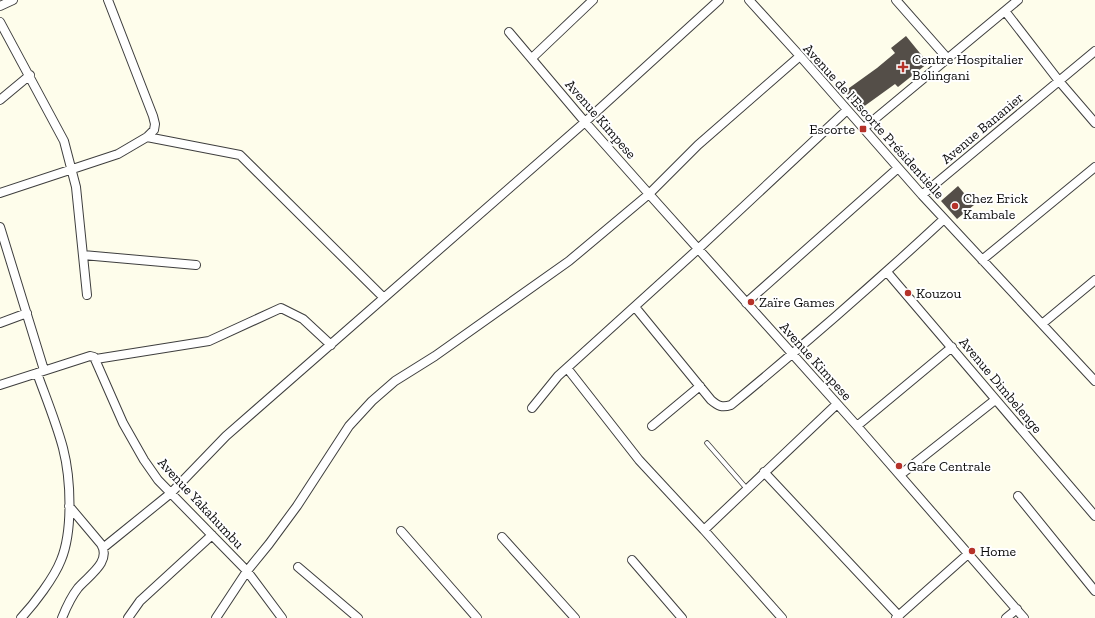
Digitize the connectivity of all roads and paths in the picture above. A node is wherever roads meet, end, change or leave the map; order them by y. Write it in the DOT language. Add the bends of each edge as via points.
graph roads {
  1 [pos="13,0"];
  2 [pos="108,0"];
  3 [pos="593,0"];
  4 [pos="719,0"];
  5 [pos="749,0"];
  6 [pos="896,0"];
  7 [pos="1018,0"];
  8 [pos="0,6"];
  9 [pos="1005,11"];
  10 [pos="0,22"];
  11 [pos="509,32"];
  12 [pos="1095,51"];
  13 [pos="800,56"];
  14 [pos="532,58"];
  15 [pos="948,59"];
  16 [pos="30,75"];
  17 [pos="1059,81"];
  18 [pos="0,100"];
  19 [pos="847,110"];
  20 [pos="585,122"];
  21 [pos="1095,123"];
  22 [pos="864,128"];
  23 [pos="147,137"];
  24 [pos="72,168"];
  25 [pos="898,168"];
  26 [pos="1095,168"];
  27 [pos="0,193"];
  28 [pos="648,194"];
  29 [pos="922,195"];
  30 [pos="944,219"];
  31 [pos="0,227"];
  32 [pos="698,250"];
  33 [pos="84,255"];
  34 [pos="982,260"];
  35 [pos="196,265"];
  36 [pos="887,272"];
  37 [pos="1095,280"];
  38 [pos="87,295"];
  39 [pos="384,298"];
  40 [pos="746,303"];
  41 [pos="635,307"];
  42 [pos="27,313"];
  43 [pos="0,323"];
  44 [pos="1042,324"];
  45 [pos="331,345"];
  46 [pos="952,347"];
  47 [pos="792,355"];
  48 [pos="94,358"];
  49 [pos="567,368"];
  50 [pos="41,371"];
  51 [pos="1094,378"];
  52 [pos="0,385"];
  53 [pos="700,386"];
  54 [pos="995,400"];
  55 [pos="837,404"];
  56 [pos="532,408"];
  57 [pos="652,426"];
  58 [pos="857,426"];
  59 [pos="707,443"];
  60 [pos="764,472"];
  61 [pos="900,475"];
  62 [pos="747,489"];
  63 [pos="171,493"];
  64 [pos="1018,496"];
  65 [pos="69,506"];
  66 [pos="1095,516"];
  67 [pos="704,530"];
  68 [pos="401,531"];
  69 [pos="212,535"];
  70 [pos="502,537"];
  71 [pos="103,548"];
  72 [pos="968,554"];
  73 [pos="632,560"];
  74 [pos="298,567"];
  75 [pos="246,571"];
  76 [pos="1095,591"];
  77 [pos="1017,609"];
  78 [pos="897,617"];
  79 [pos="21,618"];
  80 [pos="62,618"];
  81 [pos="128,618"];
  82 [pos="216,618"];
  83 [pos="282,618"];
  84 [pos="358,618"];
  85 [pos="477,618"];
  86 [pos="575,618"];
  87 [pos="682,618"];
  88 [pos="782,618"];
  89 [pos="1006,618"];
  90 [pos="1024,618"];
  1 -- 8 [label="street"];
  2 -- 23 [label="street" via="153,116 154,130"];
  3 -- 14 [label="street"];
  4 -- 20 [label="street"];
  5 -- 13 [label="street, Avenue de l'Escorte Présidentielle"];
  6 -- 15 [label="street"];
  7 -- 9 [label="street"];
  9 -- 15 [label="street"];
  9 -- 17 [label="street"];
  10 -- 16 [label="street"];
  11 -- 14 [label="street, Avenue Kimpese"];
  12 -- 17 [label="street, Avenue Bananier"];
  13 -- 19 [label="street, Avenue de l'Escorte Présidentielle"];
  13 -- 28 [label="street" via="698,145"];
  14 -- 20 [label="street, Avenue Kimpese"];
  15 -- 22 [label="street"];
  16 -- 18 [label="street"];
  16 -- 24 [label="street" via="64,140"];
  17 -- 21 [label="street"];
  17 -- 29 [label="street, Avenue Bananier"];
  19 -- 22 [label="street, Avenue de l'Escorte Présidentielle"];
  19 -- 32 [label="street"];
  20 -- 28 [label="street, Avenue Kimpese"];
  20 -- 39 [label="street"];
  22 -- 25 [label="street, Avenue de l'Escorte Présidentielle"];
  23 -- 24 [label="street" via="118,154"];
  23 -- 39 [label="street" via="240,155"];
  24 -- 27 [label="street"];
  24 -- 33 [label="street" via="80,211"];
  25 -- 29 [label="street, Avenue de l'Escorte Présidentielle"];
  25 -- 40 [label="street"];
  26 -- 34 [label="street"];
  28 -- 32 [label="street, Avenue Kimpese"];
  28 -- 75 [label="street" via="569,261 435,356 395,381 372,401 349,426 297,506"];
  29 -- 30 [label="street, Avenue de l'Escorte Présidentielle"];
  30 -- 34 [label="street, Avenue de l'Escorte Présidentielle"];
  30 -- 36 [label="street"];
  31 -- 42 [label="street"];
  32 -- 40 [label="street, Avenue Kimpese"];
  32 -- 41 [label="street"];
  33 -- 35 [label="street"];
  33 -- 38 [label="street"];
  34 -- 44 [label="street, Avenue de l'Escorte Présidentielle"];
  36 -- 46 [label="street, Avenue Dimbelenge"];
  36 -- 47 [label="street"];
  37 -- 44 [label="street"];
  39 -- 45 [label="street"];
  40 -- 47 [label="street, Avenue Kimpese"];
  41 -- 49 [label="street"];
  41 -- 53 [label="street"];
  42 -- 43 [label="street"];
  42 -- 50 [label="street"];
  44 -- 51 [label="street, Avenue de l'Escorte Présidentielle"];
  45 -- 48 [label="street" via="303,319 281,308 209,341"];
  45 -- 63 [label="street" via="226,436"];
  46 -- 54 [label="street, Avenue Dimbelenge"];
  46 -- 58 [label="street"];
  47 -- 53 [label="street" via="731,405 718,405"];
  47 -- 55 [label="street, Avenue Kimpese"];
  48 -- 50 [label="street"];
  48 -- 63 [label="street, Avenue Yakahumbu" via="123,423 144,460"];
  49 -- 56 [label="street"];
  49 -- 67 [label="street" via="639,460"];
  50 -- 52 [label="street"];
  50 -- 65 [label="street" via="64,449"];
  53 -- 57 [label="street"];
  54 -- 61 [label="street"];
  54 -- 66 [label="street, Avenue Dimbelenge"];
  55 -- 58 [label="street, Avenue Kimpese"];
  55 -- 60 [label="street"];
  58 -- 61 [label="street, Avenue Kimpese"];
  59 -- 62 [label="lane"];
  60 -- 62 [label="street"];
  60 -- 78 [label="street"];
  61 -- 72 [label="street, Avenue Kimpese"];
  62 -- 67 [label="street"];
  63 -- 69 [label="street, Avenue Yakahumbu"];
  63 -- 71 [label="street"];
  64 -- 76 [label="street"];
  65 -- 71 [label="street"];
  65 -- 79 [label="street" via="68,531 61,561 46,586"];
  67 -- 88 [label="street"];
  68 -- 85 [label="street"];
  69 -- 75 [label="street, Avenue Yakahumbu"];
  69 -- 81 [label="street" via="140,601"];
  70 -- 86 [label="street"];
  71 -- 80 [label="street" via="102,562 78,588"];
  72 -- 77 [label="street, Avenue Kimpese"];
  72 -- 78 [label="street"];
  73 -- 87 [label="street"];
  74 -- 84 [label="street"];
  75 -- 82 [label="street"];
  75 -- 83 [label="street, Avenue Yakahumbu"];
  77 -- 89 [label="street"];
  77 -- 90 [label="street, Avenue Kimpese"];
}
